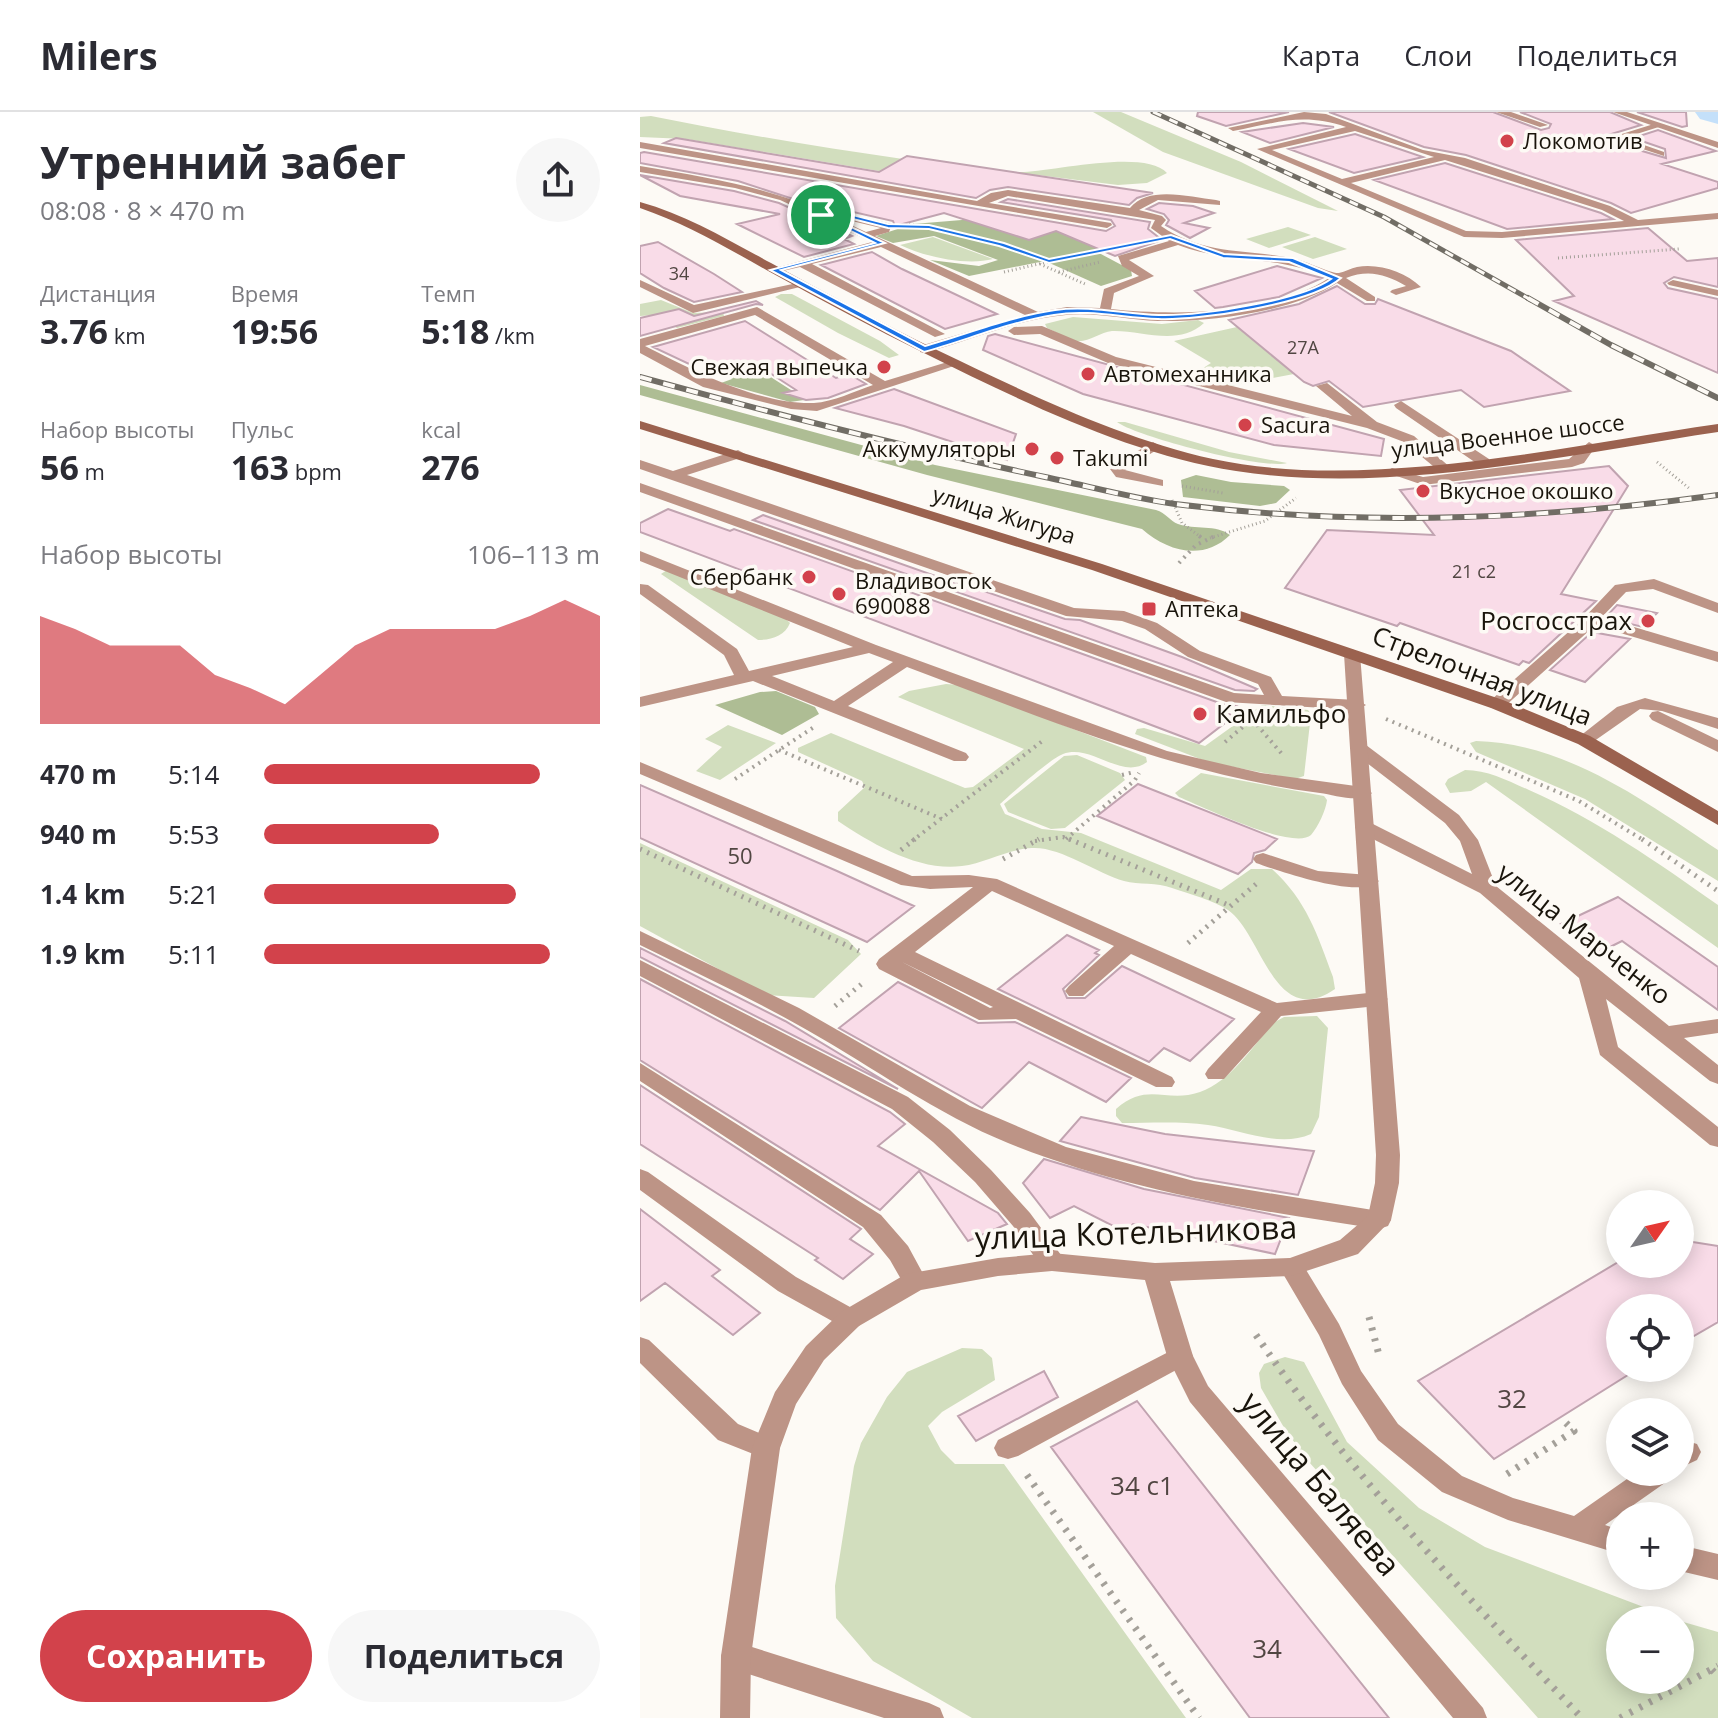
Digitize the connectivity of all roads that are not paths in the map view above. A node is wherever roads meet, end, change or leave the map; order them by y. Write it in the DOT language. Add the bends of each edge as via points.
graph roads {
  1 [pos="1501,112"];
  2 [pos="1618,112"];
  3 [pos="1665,124"];
  4 [pos="1543,125"];
  5 [pos="1233,128"];
  6 [pos="1356,128"];
  7 [pos="640,145"];
  8 [pos="1718,145"];
  9 [pos="1661,154"];
  10 [pos="1447,157"];
  11 [pos="640,169"];
  12 [pos="1342,182"];
  13 [pos="1127,192"];
  14 [pos="1157,197"];
  15 [pos="1216,203"];
  16 [pos="978,204"];
  17 [pos="640,205"];
  18 [pos="1133,212"];
  19 [pos="821,215"];
  20 [pos="1718,216"];
  21 [pos="1638,224"];
  22 [pos="1107,225"];
  23 [pos="865,235"];
  24 [pos="1180,241"];
  25 [pos="882,243"];
  26 [pos="801,263"];
  27 [pos="774,270"];
  28 [pos="1342,282"];
  29 [pos="640,283"];
  30 [pos="1673,283"];
  31 [pos="802,285"];
  32 [pos="1396,292"];
  33 [pos="1718,293"];
  34 [pos="664,296"];
  35 [pos="1371,299"];
  36 [pos="640,302"];
  37 [pos="723,305"];
  38 [pos="1260,306"];
  39 [pos="1103,312"];
  40 [pos="1037,316"];
  41 [pos="731,318"];
  42 [pos="1277,319"];
  43 [pos="939,334"];
  44 [pos="640,346"];
  45 [pos="930,352"];
  46 [pos="954,364"];
  47 [pos="884,386"];
  48 [pos="1322,386"];
  49 [pos="1401,405"];
  50 [pos="640,425"];
  51 [pos="1372,425"];
  52 [pos="1718,428"];
  53 [pos="1153,446"];
  54 [pos="1589,446"];
  55 [pos="738,454"];
  56 [pos="1484,462"];
  57 [pos="640,464"];
  58 [pos="1444,468"];
  59 [pos="1392,472"];
  60 [pos="674,475"];
  61 [pos="1158,483"];
  62 [pos="640,486"];
  63 [pos="640,556"];
  64 [pos="642,588"];
  65 [pos="1018,594"];
  66 [pos="1718,608"];
  67 [pos="984,618"];
  68 [pos="1587,624"];
  69 [pos="870,648"];
  70 [pos="1352,654"];
  71 [pos="1718,657"];
  72 [pos="906,661"];
  73 [pos="749,676"];
  74 [pos="640,702"];
  75 [pos="1277,702"];
  76 [pos="1497,704"];
  77 [pos="1637,704"];
  78 [pos="1357,705"];
  79 [pos="836,707"];
  80 [pos="1718,724"];
  81 [pos="1584,740"];
  82 [pos="1718,747"];
  83 [pos="1360,749"];
  84 [pos="960,757"];
  85 [pos="640,767"];
  86 [pos="1363,793"];
  87 [pos="1718,819"];
  88 [pos="1364,827"];
  89 [pos="1270,862"];
  90 [pos="980,880"];
  91 [pos="1369,881"];
  92 [pos="1487,889"];
  93 [pos="640,937"];
  94 [pos="1128,945"];
  95 [pos="640,967"];
  96 [pos="1589,975"];
  97 [pos="1076,991"];
  98 [pos="1377,999"];
  99 [pos="1275,1010"];
  100 [pos="1718,1026"];
  101 [pos="1665,1034"];
  102 [pos="640,1071"];
  103 [pos="1216,1074"];
  104 [pos="1718,1076"];
  105 [pos="1164,1082"];
  106 [pos="1718,1139"];
  107 [pos="640,1178"];
  108 [pos="1379,1220"];
  109 [pos="1052,1262"];
  110 [pos="1291,1267"];
  111 [pos="1155,1272"];
  112 [pos="915,1281"];
  113 [pos="850,1319"];
  114 [pos="640,1347"];
  115 [pos="1180,1356"];
  116 [pos="766,1448"];
  117 [pos="1008,1448"];
  118 [pos="1639,1486"];
  119 [pos="1576,1530"];
  120 [pos="1606,1538"];
  121 [pos="1694,1561"];
  122 [pos="1718,1567"];
  123 [pos="736,1656"];
  124 [pos="735,1718"];
  125 [pos="929,1718"];
  126 [pos="1472,1718"];
  1 -- 4 [label="street"];
  2 -- 3 [label="street"];
  3 -- 8 [label="street"];
  3 -- 9 [label="street" via="1614,138"];
  5 -- 6 [label="street" via="1312,115"];
  6 -- 10 [label="street"];
  6 -- 12 [label="street" via="1262,149"];
  7 -- 16 [label="street"];
  10 -- 12 [label="street"];
  10 -- 21 [label="street" via="1606,208"];
  11 -- 19 [label="street" via="771,194"];
  12 -- 21 [label="street" via="1464,234"];
  13 -- 14 [label="street"];
  14 -- 15 [label="street"];
  14 -- 18 [label="street"];
  16 -- 18 [label="street" via="1008,193"];
  16 -- 22 [label="street"];
  17 -- 27 [label="main road, улица Военное шоссе" via="682,219"];
  18 -- 24 [label="street" via="1158,218 1155,226"];
  19 -- 23 [label="street"];
  19 -- 23 [label="street" via="841,214 888,226"];
  20 -- 21 [label="street"];
  23 -- 25 [label="street"];
  24 -- 28 [label="street" via="1223,256 1290,260"];
  24 -- 39 [label="street" via="1122,258 1148,276 1108,291"];
  25 -- 26 [label="street"];
  25 -- 40 [label="street"];
  26 -- 27 [label="street"];
  26 -- 43 [label="street"];
  27 -- 31 [label="main road, улица Военное шоссе"];
  28 -- 32 [label="street" via="1399,276 1415,287"];
  28 -- 35 [label="street"];
  28 -- 38 [label="street"];
  29 -- 34 [label="street"];
  30 -- 33 [label="street"];
  31 -- 37 [label="street"];
  31 -- 45 [label="main road, улица Военное шоссе"];
  34 -- 36 [label="street"];
  34 -- 37 [label="street" via="687,308"];
  37 -- 41 [label="street"];
  38 -- 39 [label="street" via="1161,317"];
  38 -- 42 [label="street"];
  39 -- 40 [label="street"];
  40 -- 45 [label="street"];
  41 -- 44 [label="street"];
  41 -- 47 [label="street" via="757,311"];
  44 -- 47 [label="street" via="708,384 791,405 823,406"];
  45 -- 46 [label="main road, улица Военное шоссе"];
  45 -- 51 [label="street" via="1034,329 1112,360"];
  46 -- 47 [label="street"];
  46 -- 53 [label="main road, улица Военное шоссе"];
  48 -- 51 [label="street"];
  49 -- 56 [label="street"];
  50 -- 55 [label="main road, улица Жигура"];
  51 -- 58 [label="street" via="1409,439"];
  52 -- 54 [label="main road, улица Военное шоссе"];
  53 -- 59 [label="main road, улица Военное шоссе" via="1260,470"];
  53 -- 61 [label="street" via="1117,469"];
  54 -- 56 [label="main road, улица Военное шоссе"];
  54 -- 59 [label="street" via="1572,463 1423,481"];
  55 -- 60 [label="street"];
  55 -- 70 [label="main road, улица Жигура"];
  56 -- 58 [label="main road, улица Военное шоссе"];
  57 -- 60 [label="street"];
  58 -- 59 [label="main road, улица Военное шоссе"];
  60 -- 62 [label="street"];
  60 -- 65 [label="street"];
  62 -- 67 [label="street"];
  63 -- 69 [label="street"];
  64 -- 73 [label="street" via="731,652"];
  65 -- 67 [label="street"];
  65 -- 75 [label="street" via="1072,613 1124,616 1151,626 1194,654 1265,681"];
  66 -- 68 [label="street" via="1654,584 1621,588"];
  67 -- 75 [label="street" via="1232,698"];
  68 -- 71 [label="street" via="1618,627"];
  68 -- 76 [label="street"];
  69 -- 72 [label="street"];
  69 -- 73 [label="street"];
  70 -- 76 [label="main road, Стрелочная улица"];
  70 -- 78 [label="street"];
  72 -- 79 [label="street"];
  72 -- 86 [label="street" via="1198,766"];
  73 -- 74 [label="street"];
  73 -- 79 [label="street"];
  75 -- 78 [label="street"];
  76 -- 81 [label="main road, Стрелочная улица"];
  77 -- 80 [label="street"];
  77 -- 81 [label="street"];
  77 -- 82 [label="street"];
  78 -- 83 [label="street"];
  79 -- 84 [label="street"];
  81 -- 87 [label="main road, Стрелочная улица"];
  83 -- 86 [label="street"];
  83 -- 92 [label="street" via="1452,819 1469,840"];
  85 -- 90 [label="street" via="908,881 932,885"];
  86 -- 88 [label="street"];
  88 -- 91 [label="street"];
  88 -- 92 [label="street, улица Марченко"];
  89 -- 91 [label="street" via="1316,877"];
  90 -- 94 [label="street"];
  90 -- 105 [label="street" via="893,958 1021,1011"];
  91 -- 98 [label="street"];
  92 -- 96 [label="street, улица Марченко"];
  93 -- 108 [label="street" via="812,1024 944,1104 1016,1137 1084,1161 1229,1198"];
  94 -- 97 [label="street"];
  94 -- 99 [label="street"];
  95 -- 109 [label="street" via="910,1110 1032,1230"];
  96 -- 101 [label="street, улица Марченко"];
  96 -- 106 [label="street" via="1608,1050"];
  98 -- 99 [label="street"];
  98 -- 108 [label="street" via="1388,1155"];
  99 -- 103 [label="street"];
  100 -- 101 [label="street"];
  101 -- 104 [label="street, улица Марченко"];
  102 -- 112 [label="street" via="872,1221"];
  107 -- 113 [label="street" via="787,1284"];
  108 -- 110 [label="street, улица Котельникова" via="1349,1247"];
  109 -- 111 [label="street, улица Котельникова"];
  109 -- 112 [label="street, улица Котельникова"];
  110 -- 111 [label="street, улица Котельникова"];
  110 -- 119 [label="street" via="1351,1377 1388,1432 1452,1484"];
  111 -- 115 [label="street, улица Баляева"];
  112 -- 113 [label="street, улица Котельникова"];
  113 -- 116 [label="street, улица Котельникова" via="815,1353 784,1400"];
  114 -- 116 [label="street" via="728,1432"];
  115 -- 117 [label="street"];
  115 -- 126 [label="street, улица Баляева" via="1199,1394"];
  116 -- 123 [label="street, улица Котельникова"];
  118 -- 119 [label="street"];
  119 -- 120 [label="street"];
  121 -- 122 [label="street"];
  123 -- 124 [label="street, улица Котельникова"];
  123 -- 125 [label="street"];
}
